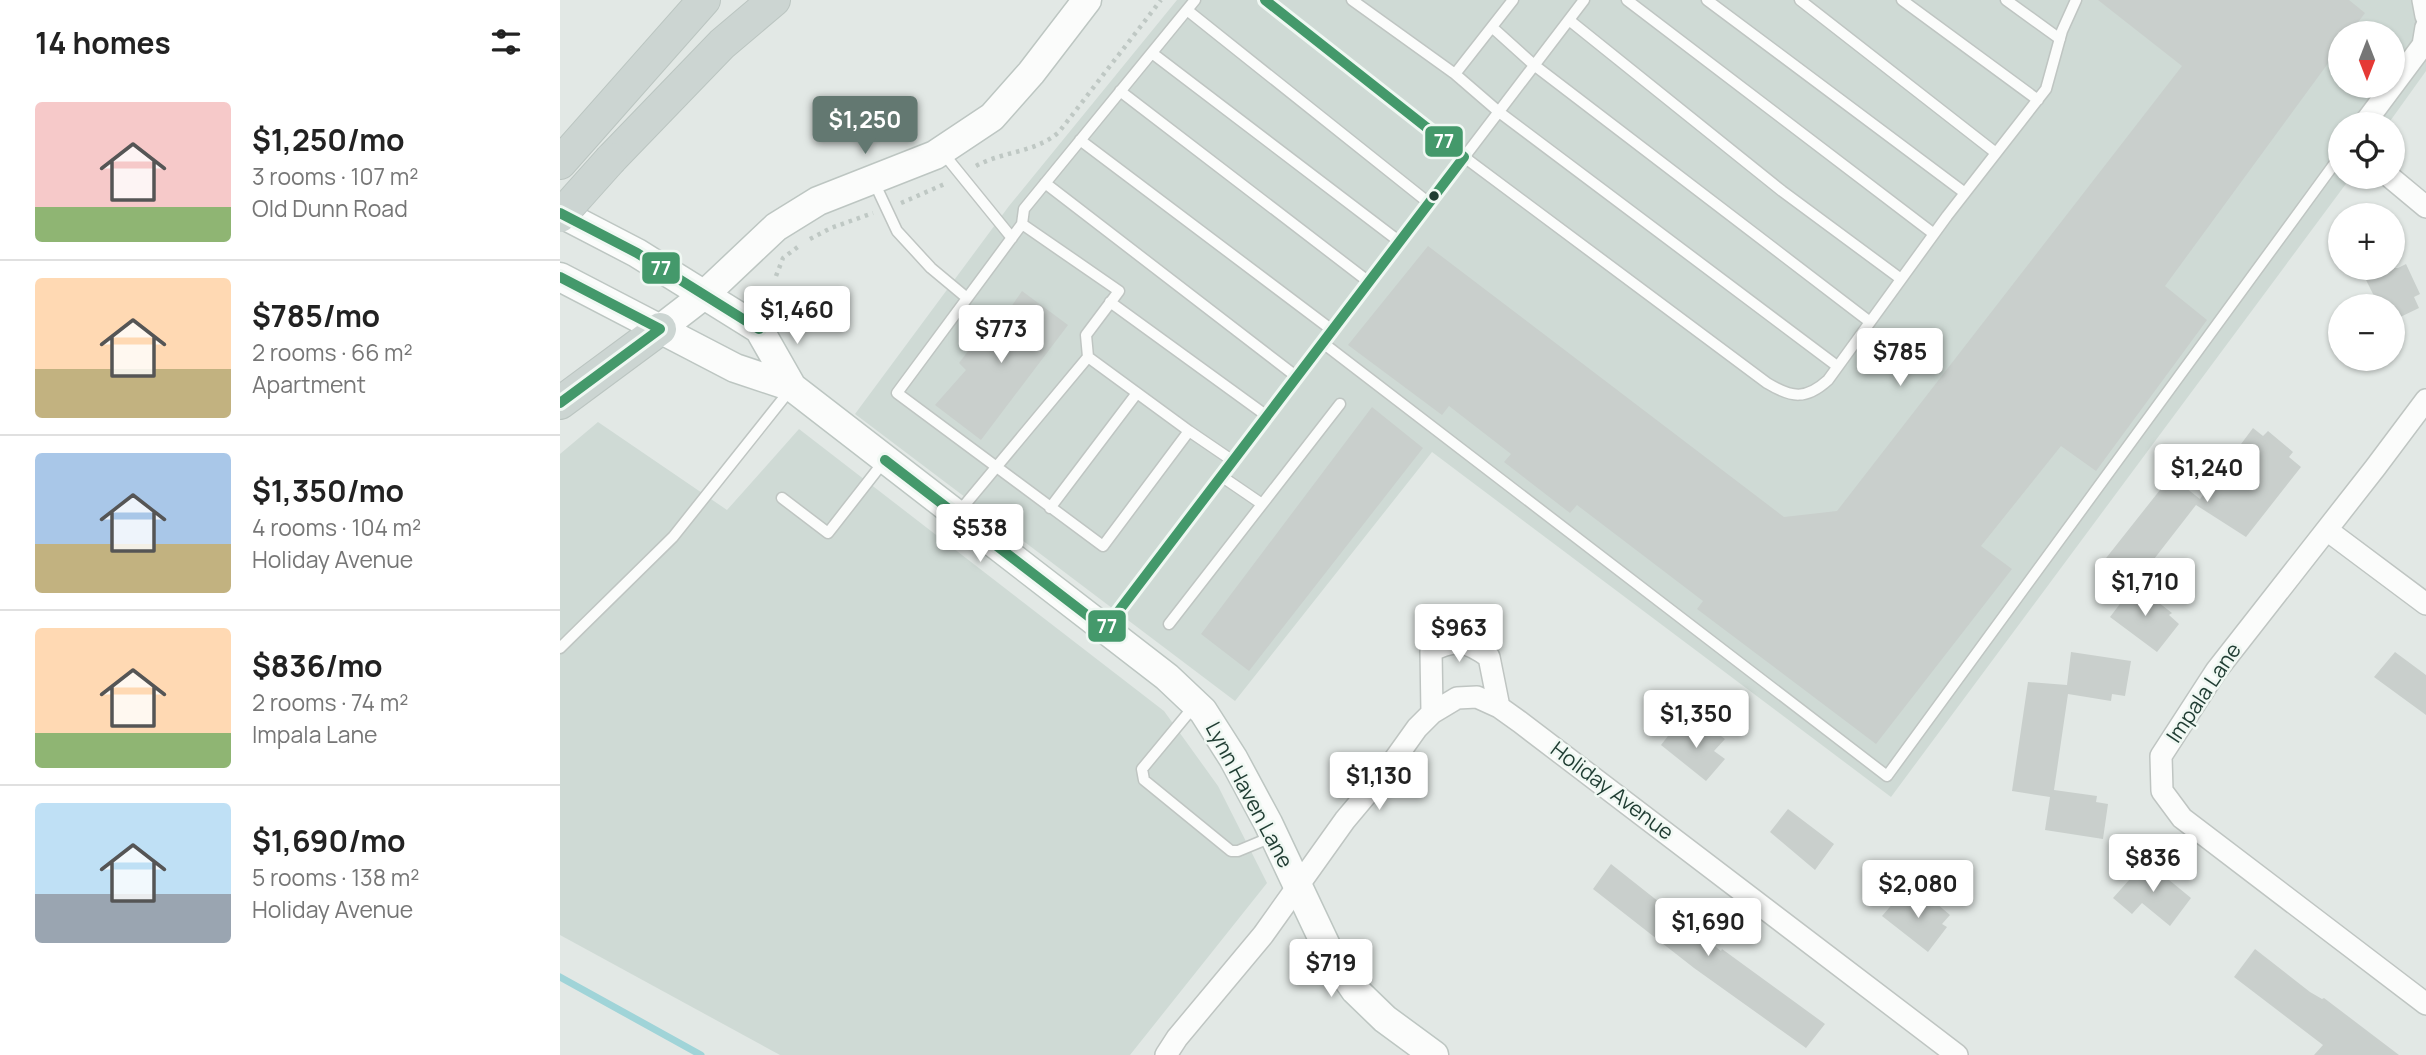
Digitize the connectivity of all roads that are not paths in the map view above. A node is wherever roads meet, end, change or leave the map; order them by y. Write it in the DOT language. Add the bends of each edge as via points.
graph roads {
  1 [pos="704,0"];
  2 [pos="774,0"];
  3 [pos="1087,0"];
  4 [pos="1195,0"];
  5 [pos="1265,0"];
  6 [pos="1352,0"];
  7 [pos="1513,0"];
  8 [pos="1584,0"];
  9 [pos="1627,0"];
  10 [pos="1707,0"];
  11 [pos="1800,0"];
  12 [pos="1902,0"];
  13 [pos="2006,0"];
  14 [pos="2076,0"];
  15 [pos="2423,0"];
  16 [pos="1187,10"];
  17 [pos="2426,16"];
  18 [pos="1569,20"];
  19 [pos="1493,27"];
  20 [pos="2426,27"];
  21 [pos="2060,39"];
  22 [pos="1152,53"];
  23 [pos="1535,65"];
  24 [pos="1455,74"];
  25 [pos="1120,92"];
  26 [pos="2038,100"];
  27 [pos="1499,112"];
  28 [pos="2373,112"];
  29 [pos="1080,141"];
  30 [pos="941,151"];
  31 [pos="569,152"];
  32 [pos="1996,153"];
  33 [pos="1465,157"];
  34 [pos="2328,172"];
  35 [pos="873,179"];
  36 [pos="1045,183"];
  37 [pos="2404,189"];
  38 [pos="1965,193"];
  39 [pos="1429,203"];
  40 [pos="2426,207"];
  41 [pos="560,214"];
  42 [pos="1022,224"];
  43 [pos="1934,234"];
  44 [pos="1012,238"];
  45 [pos="1399,242"];
  46 [pos="560,277"];
  47 [pos="1901,279"];
  48 [pos="1369,282"];
  49 [pos="704,295"];
  50 [pos="967,298"];
  51 [pos="1110,302"];
  52 [pos="1870,322"];
  53 [pos="660,329"];
  54 [pos="1332,330"];
  55 [pos="1323,343"];
  56 [pos="1088,357"];
  57 [pos="1837,366"];
  58 [pos="1297,377"];
  59 [pos="792,387"];
  60 [pos="1137,393"];
  61 [pos="2426,400"];
  62 [pos="560,403"];
  63 [pos="1340,404"];
  64 [pos="1267,416"];
  65 [pos="1189,431"];
  66 [pos="885,460"];
  67 [pos="1233,461"];
  68 [pos="994,467"];
  69 [pos="1221,476"];
  70 [pos="782,498"];
  71 [pos="1262,504"];
  72 [pos="1050,508"];
  73 [pos="956,516"];
  74 [pos="2327,530"];
  75 [pos="2426,604"];
  76 [pos="1169,624"];
  77 [pos="1105,629"];
  78 [pos="560,648"];
  79 [pos="1196,704"];
  80 [pos="1499,707"];
  81 [pos="1432,713"];
  82 [pos="1274,836"];
  83 [pos="1298,888"];
  84 [pos="2426,1004"];
  85 [pos="1166,1055"];
  86 [pos="1434,1055"];
  87 [pos="1957,1055"];
  1 -- 31 [label="main road"];
  2 -- 41 [label="main road, bridge" via="722,44"];
  3 -- 30 [label="street" via="992,117"];
  4 -- 16 [label="lane"];
  5 -- 33 [label="lane"];
  6 -- 24 [label="lane"];
  7 -- 19 [label="lane"];
  8 -- 18 [label="lane"];
  9 -- 43 [label="lane"];
  10 -- 38 [label="lane"];
  11 -- 32 [label="lane"];
  12 -- 26 [label="lane"];
  13 -- 21 [label="lane"];
  14 -- 21 [label="lane"];
  15 -- 17 [label="street"];
  16 -- 22 [label="lane"];
  16 -- 39 [label="lane"];
  18 -- 23 [label="lane"];
  18 -- 47 [label="lane" via="1782,191"];
  19 -- 23 [label="lane"];
  19 -- 24 [label="lane"];
  20 -- 28 [label="street" via="2423,45"];
  21 -- 26 [label="lane" via="2050,81"];
  22 -- 25 [label="lane"];
  22 -- 45 [label="lane"];
  23 -- 27 [label="lane"];
  23 -- 52 [label="lane"];
  24 -- 27 [label="lane"];
  25 -- 29 [label="lane"];
  25 -- 48 [label="lane"];
  26 -- 32 [label="lane"];
  27 -- 33 [label="lane"];
  27 -- 57 [label="lane"];
  29 -- 36 [label="lane"];
  29 -- 54 [label="lane"];
  30 -- 35 [label="street"];
  30 -- 44 [label="lane"];
  32 -- 38 [label="lane"];
  33 -- 39 [label="lane"];
  33 -- 57 [label="lane" via="1786,395 1812,392"];
  34 -- 55 [label="lane" via="1887,776"];
  35 -- 49 [label="street" via="818,201 776,227"];
  35 -- 50 [label="lane" via="897,231"];
  36 -- 42 [label="lane" via="1024,209"];
  36 -- 58 [label="lane"];
  37 -- 40 [label="street"];
  38 -- 43 [label="lane"];
  39 -- 45 [label="lane"];
  41 -- 49 [label="street, Lynn Haven Lane" via="637,253"];
  42 -- 44 [label="lane"];
  42 -- 51 [label="lane" via="1119,291"];
  43 -- 47 [label="lane"];
  44 -- 50 [label="lane"];
  45 -- 48 [label="lane"];
  46 -- 53 [label="street, Lynn Haven Lane"];
  47 -- 52 [label="lane"];
  48 -- 54 [label="lane"];
  49 -- 53 [label="street"];
  49 -- 59 [label="street, Lynn Haven Lane" via="759,329"];
  50 -- 68 [label="lane" via="897,393"];
  51 -- 56 [label="lane" via="1086,335"];
  51 -- 64 [label="lane"];
  52 -- 57 [label="lane"];
  53 -- 59 [label="street, Lynn Haven Lane" via="735,368"];
  53 -- 62 [label="main road"];
  54 -- 55 [label="lane"];
  55 -- 58 [label="lane"];
  56 -- 60 [label="lane"];
  56 -- 68 [label="lane"];
  58 -- 64 [label="lane"];
  59 -- 66 [label="street, Lynn Haven Lane"];
  59 -- 78 [label="lane" via="673,537"];
  60 -- 65 [label="lane"];
  60 -- 72 [label="lane"];
  61 -- 74 [label="street, Impala Lane"];
  63 -- 71 [label="lane"];
  64 -- 67 [label="lane"];
  65 -- 67 [label="lane"];
  65 -- 72 [label="lane" via="1103,546"];
  66 -- 70 [label="lane" via="828,533"];
  66 -- 73 [label="street, Lynn Haven Lane"];
  67 -- 69 [label="lane"];
  68 -- 72 [label="lane"];
  68 -- 73 [label="lane"];
  69 -- 71 [label="lane"];
  69 -- 77 [label="lane"];
  71 -- 76 [label="lane"];
  73 -- 77 [label="street, Lynn Haven Lane"];
  74 -- 75 [label="street"];
  74 -- 84 [label="street, Impala Lane" via="2185,716 2161,756 2162,791 2182,818"];
  77 -- 79 [label="street, Lynn Haven Lane"];
  79 -- 82 [label="street, Lynn Haven Lane" via="1233,758"];
  79 -- 82 [label="lane" via="1142,769 1144,780 1231,851"];
  80 -- 81 [label="street, Holiday Avenue" via="1477,696 1457,698"];
  80 -- 81 [label="street" via="1489,657 1471,643 1446,643 1431,651"];
  80 -- 87 [label="street, Holiday Avenue"];
  81 -- 83 [label="street, Holiday Avenue" via="1345,820"];
  82 -- 83 [label="street, Lynn Haven Lane"];
  83 -- 85 [label="street, Holiday Avenue"];
  83 -- 86 [label="street, Lynn Haven Lane" via="1329,952 1354,990"];
}
